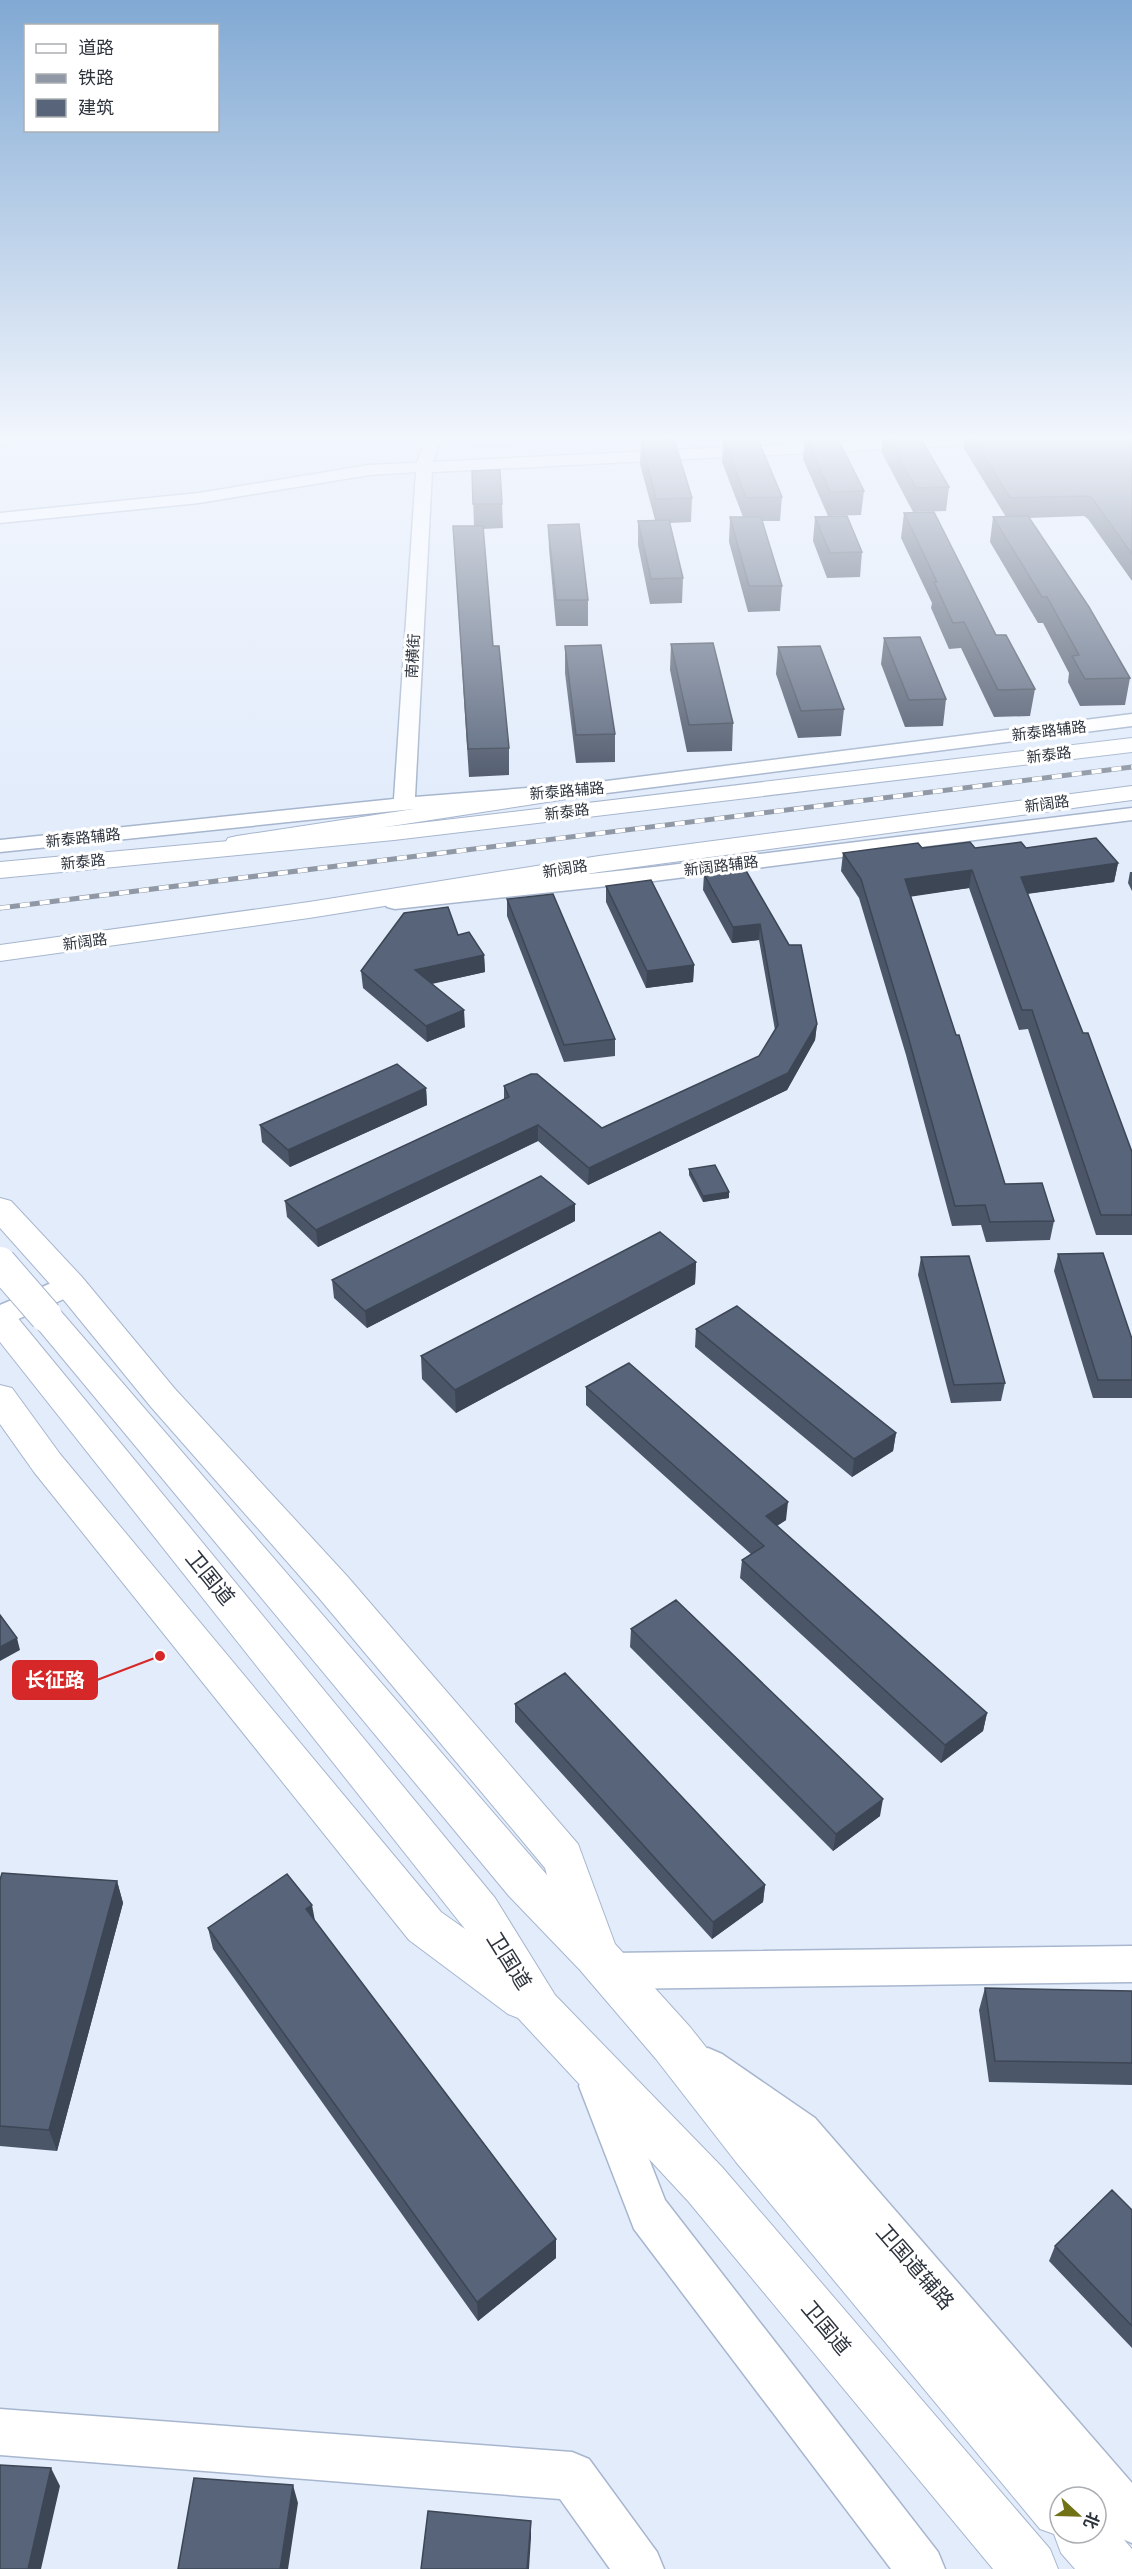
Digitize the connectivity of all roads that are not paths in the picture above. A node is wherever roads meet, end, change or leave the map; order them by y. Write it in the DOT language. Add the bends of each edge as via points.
graph roads {
  1 [pos="419,557"];
  2 [pos="1132,720"];
  3 [pos="1132,745"];
  4 [pos="1132,793"];
  5 [pos="586,800"];
  6 [pos="404,804"];
  7 [pos="1132,814"];
  8 [pos="0,846"];
  9 [pos="0,870"];
  10 [pos="309,910"];
  11 [pos="0,953"];
  12 [pos="0,1208"];
  13 [pos="0,1263"];
  14 [pos="70,1285"];
  15 [pos="4,1323"];
  16 [pos="0,1397"];
  17 [pos="603,1963"];
  18 [pos="1132,1964"];
  19 [pos="539,2010"];
  20 [pos="673,2043"];
  21 [pos="593,2067"];
  22 [pos="0,2432"];
  23 [pos="1048,2495"];
  24 [pos="1132,2519"];
  25 [pos="1091,2545"];
  26 [pos="640,2569"];
  27 [pos="921,2569"];
  28 [pos="1030,2569"];
  29 [pos="1112,2569"];
  1 -- 6 [label="street, 南横街"];
  2 -- 5 [label="street, 新泰路辅路"];
  3 -- 5 [label="main road, 新泰路"];
  4 -- 10 [label="main road, 新阔路" via="598,864"];
  5 -- 6 [label="street, 新泰路辅路"];
  5 -- 9 [label="main road, 新泰路" via="394,833"];
  6 -- 8 [label="street, 新泰路辅路"];
  7 -- 10 [label="street, 新阔路辅路" via="654,874"];
  10 -- 11 [label="main road, 新阔路"];
  12 -- 14 [label="main road"];
  13 -- 17 [label="main road, bridge" via="525,1882"];
  14 -- 15 [label="street"];
  14 -- 17 [label="main road" via="163,1398 333,1587 563,1858"];
  15 -- 19 [label="main road, 卫国道" via="478,1912"];
  16 -- 19 [label="main road" via="47,1463 425,1926"];
  17 -- 18 [label="street"];
  17 -- 20 [label="main road"];
  19 -- 21 [label="main road, 卫国道"];
  20 -- 23 [label="main road" via="753,2145"];
  20 -- 24 [label="street, 卫国道辅路" via="800,2133"];
  21 -- 27 [label="street" via="649,2214"];
  21 -- 28 [label="main road, 卫国道" via="705,2184"];
  22 -- 26 [label="street" via="572,2476"];
  25 -- 29 [label="main road"];
}
